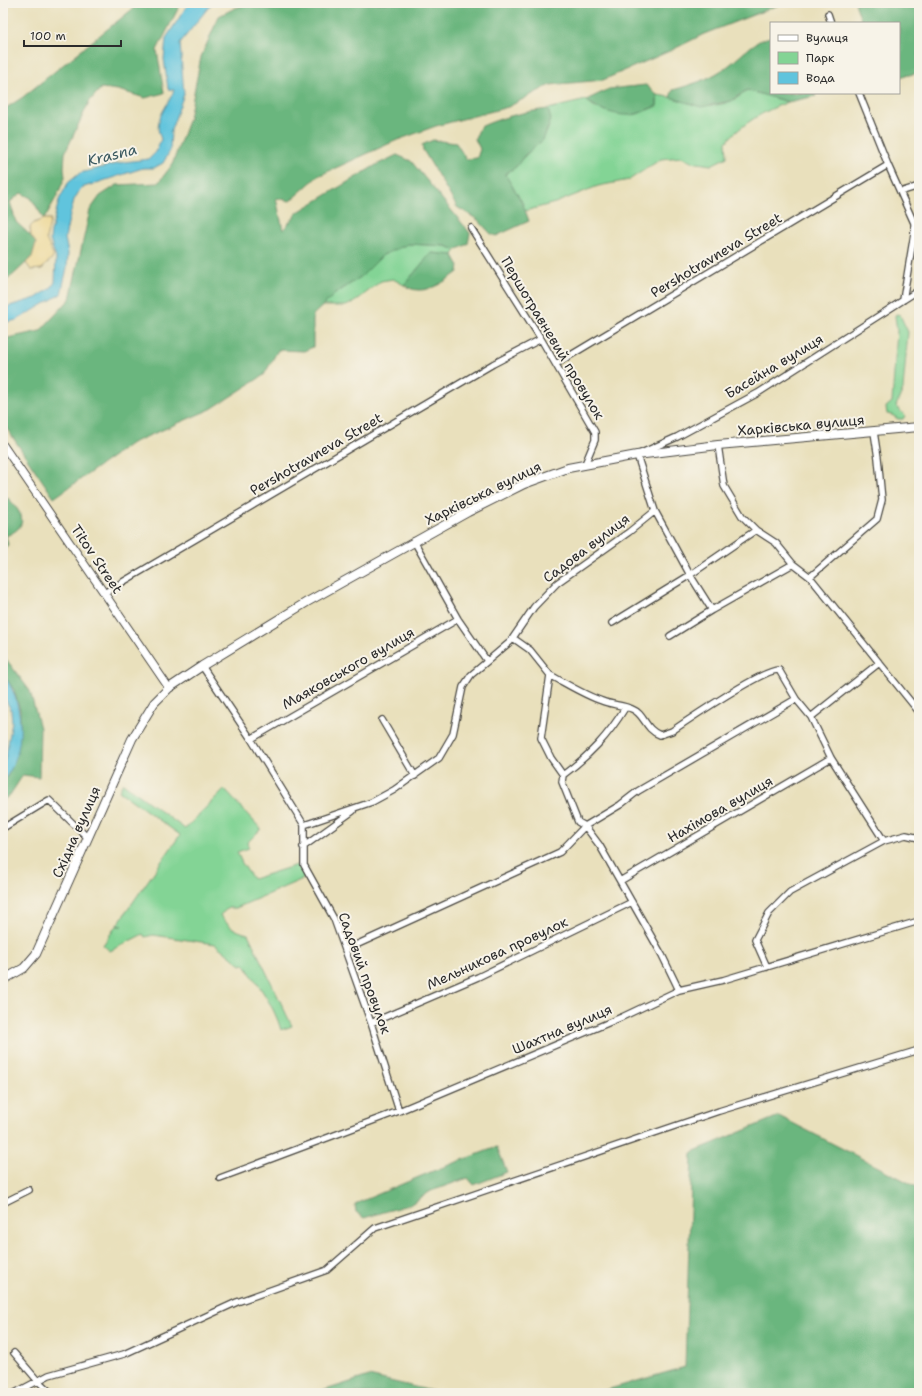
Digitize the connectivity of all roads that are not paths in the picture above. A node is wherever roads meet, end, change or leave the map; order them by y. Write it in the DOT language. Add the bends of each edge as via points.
graph roads {
  1 [pos="828,14"];
  2 [pos="832,22"];
  3 [pos="860,94"];
  4 [pos="888,165"];
  5 [pos="919,186"];
  6 [pos="900,192"];
  7 [pos="471,228"];
  8 [pos="919,290"];
  9 [pos="903,300"];
  10 [pos="541,339"];
  11 [pos="556,364"];
  12 [pos="919,428"];
  13 [pos="874,432"];
  14 [pos="718,445"];
  15 [pos="3,446"];
  16 [pos="637,455"];
  17 [pos="584,464"];
  18 [pos="655,511"];
  19 [pos="756,530"];
  20 [pos="414,541"];
  21 [pos="794,564"];
  22 [pos="690,575"];
  23 [pos="810,577"];
  24 [pos="104,593"];
  25 [pos="712,610"];
  26 [pos="458,619"];
  27 [pos="612,623"];
  28 [pos="670,636"];
  29 [pos="513,638"];
  30 [pos="487,661"];
  31 [pos="879,663"];
  32 [pos="202,666"];
  33 [pos="550,675"];
  34 [pos="169,688"];
  35 [pos="796,699"];
  36 [pos="625,708"];
  37 [pos="919,712"];
  38 [pos="811,717"];
  39 [pos="382,720"];
  40 [pos="251,739"];
  41 [pos="831,758"];
  42 [pos="563,775"];
  43 [pos="415,776"];
  44 [pos="357,807"];
  45 [pos="304,825"];
  46 [pos="585,826"];
  47 [pos="3,828"];
  48 [pos="88,838"];
  49 [pos="919,838"];
  50 [pos="884,841"];
  51 [pos="303,848"];
  52 [pos="620,881"];
  53 [pos="632,902"];
  54 [pos="919,921"];
  55 [pos="345,950"];
  56 [pos="767,967"];
  57 [pos="3,980"];
  58 [pos="679,990"];
  59 [pos="371,1023"];
  60 [pos="919,1050"];
  61 [pos="399,1111"];
  62 [pos="220,1178"];
  63 [pos="29,1190"];
  64 [pos="3,1203"];
  65 [pos="14,1353"];
  66 [pos="37,1380"];
  67 [pos="15,1393"];
  68 [pos="51,1393"];
  1 -- 2 [label="street"];
  3 -- 4 [label="street"];
  4 -- 6 [label="street"];
  4 -- 11 [label="street, Pershotravneva Street"];
  5 -- 6 [label="street"];
  6 -- 9 [label="street" via="914,223"];
  7 -- 10 [label="street, Першотравневий провулок"];
  8 -- 9 [label="street, Басейна вулиця"];
  9 -- 16 [label="street, Басейна вулиця" via="758,393"];
  10 -- 11 [label="street, Першотравневий провулок"];
  10 -- 24 [label="street, Pershotravneva Street" via="494,364"];
  11 -- 17 [label="street, Першотравневий провулок" via="595,432 596,440"];
  12 -- 13 [label="main road, Харківська вулиця"];
  13 -- 14 [label="main road, Харківська вулиця"];
  13 -- 23 [label="street" via="882,500 877,519"];
  14 -- 16 [label="main road, Харківська вулиця"];
  14 -- 19 [label="street" via="724,486 742,516"];
  15 -- 24 [label="street, Titov Street"];
  16 -- 17 [label="main road, Харківська вулиця"];
  16 -- 18 [label="street"];
  17 -- 20 [label="main road, Харківська вулиця" via="524,484"];
  18 -- 22 [label="street"];
  18 -- 29 [label="street, Садова вулиця" via="557,583 544,595"];
  19 -- 21 [label="street" via="776,543"];
  19 -- 22 [label="street"];
  20 -- 26 [label="street"];
  20 -- 32 [label="main road, Харківська вулиця" via="306,602"];
  21 -- 23 [label="street"];
  21 -- 25 [label="street"];
  22 -- 25 [label="street"];
  22 -- 27 [label="street"];
  23 -- 31 [label="street"];
  24 -- 34 [label="street, Titov Street"];
  25 -- 28 [label="street"];
  26 -- 30 [label="street"];
  26 -- 40 [label="street, Маяковського вулиця"];
  29 -- 30 [label="street, Садова вулиця" via="504,649"];
  29 -- 33 [label="street" via="530,650"];
  30 -- 43 [label="street, Садова вулиця" via="471,675 463,687 453,734 439,758"];
  31 -- 37 [label="street"];
  31 -- 38 [label="street"];
  32 -- 34 [label="main road, Харківська вулиця"];
  32 -- 40 [label="street"];
  33 -- 36 [label="street" via="588,696"];
  33 -- 42 [label="street" via="541,738"];
  34 -- 48 [label="main road, Східна вулиця" via="154,703 132,739"];
  35 -- 36 [label="street" via="779,670 774,669 660,735 652,732 639,714"];
  35 -- 38 [label="street"];
  35 -- 46 [label="street" via="674,769"];
  36 -- 42 [label="street" via="613,728 588,756"];
  38 -- 41 [label="street"];
  39 -- 43 [label="street"];
  40 -- 45 [label="street"];
  41 -- 50 [label="street"];
  41 -- 52 [label="street, Нахімова вулиця"];
  42 -- 46 [label="street" via="562,782 578,822"];
  43 -- 44 [label="street, Садова вулиця" via="394,790"];
  44 -- 45 [label="street, Садова вулиця"];
  44 -- 51 [label="street"];
  45 -- 51 [label="street, Садовий провулок"];
  46 -- 52 [label="street"];
  46 -- 55 [label="street" via="560,852"];
  47 -- 48 [label="street" via="49,800"];
  48 -- 57 [label="main road, Східна вулиця" via="32,960 19,972"];
  49 -- 50 [label="street" via="906,835"];
  50 -- 56 [label="street" via="790,892 768,913 755,940"];
  51 -- 55 [label="street, Садовий провулок" via="304,866 334,919"];
  52 -- 53 [label="street"];
  53 -- 58 [label="street"];
  53 -- 59 [label="street, Мельникова провулок" via="478,978"];
  54 -- 56 [label="street, Шахтна вулиця"];
  55 -- 59 [label="street, Садовий провулок"];
  56 -- 58 [label="street, Шахтна вулиця"];
  58 -- 61 [label="street, Шахтна вулиця" via="622,1017"];
  59 -- 61 [label="street, Садовий провулок"];
  60 -- 66 [label="street" via="719,1110 374,1228 327,1270 237,1302 124,1354"];
  61 -- 62 [label="street, Шахтна вулиця"];
  63 -- 64 [label="street"];
  65 -- 66 [label="street"];
  66 -- 67 [label="street"];
  66 -- 68 [label="street"];
}
